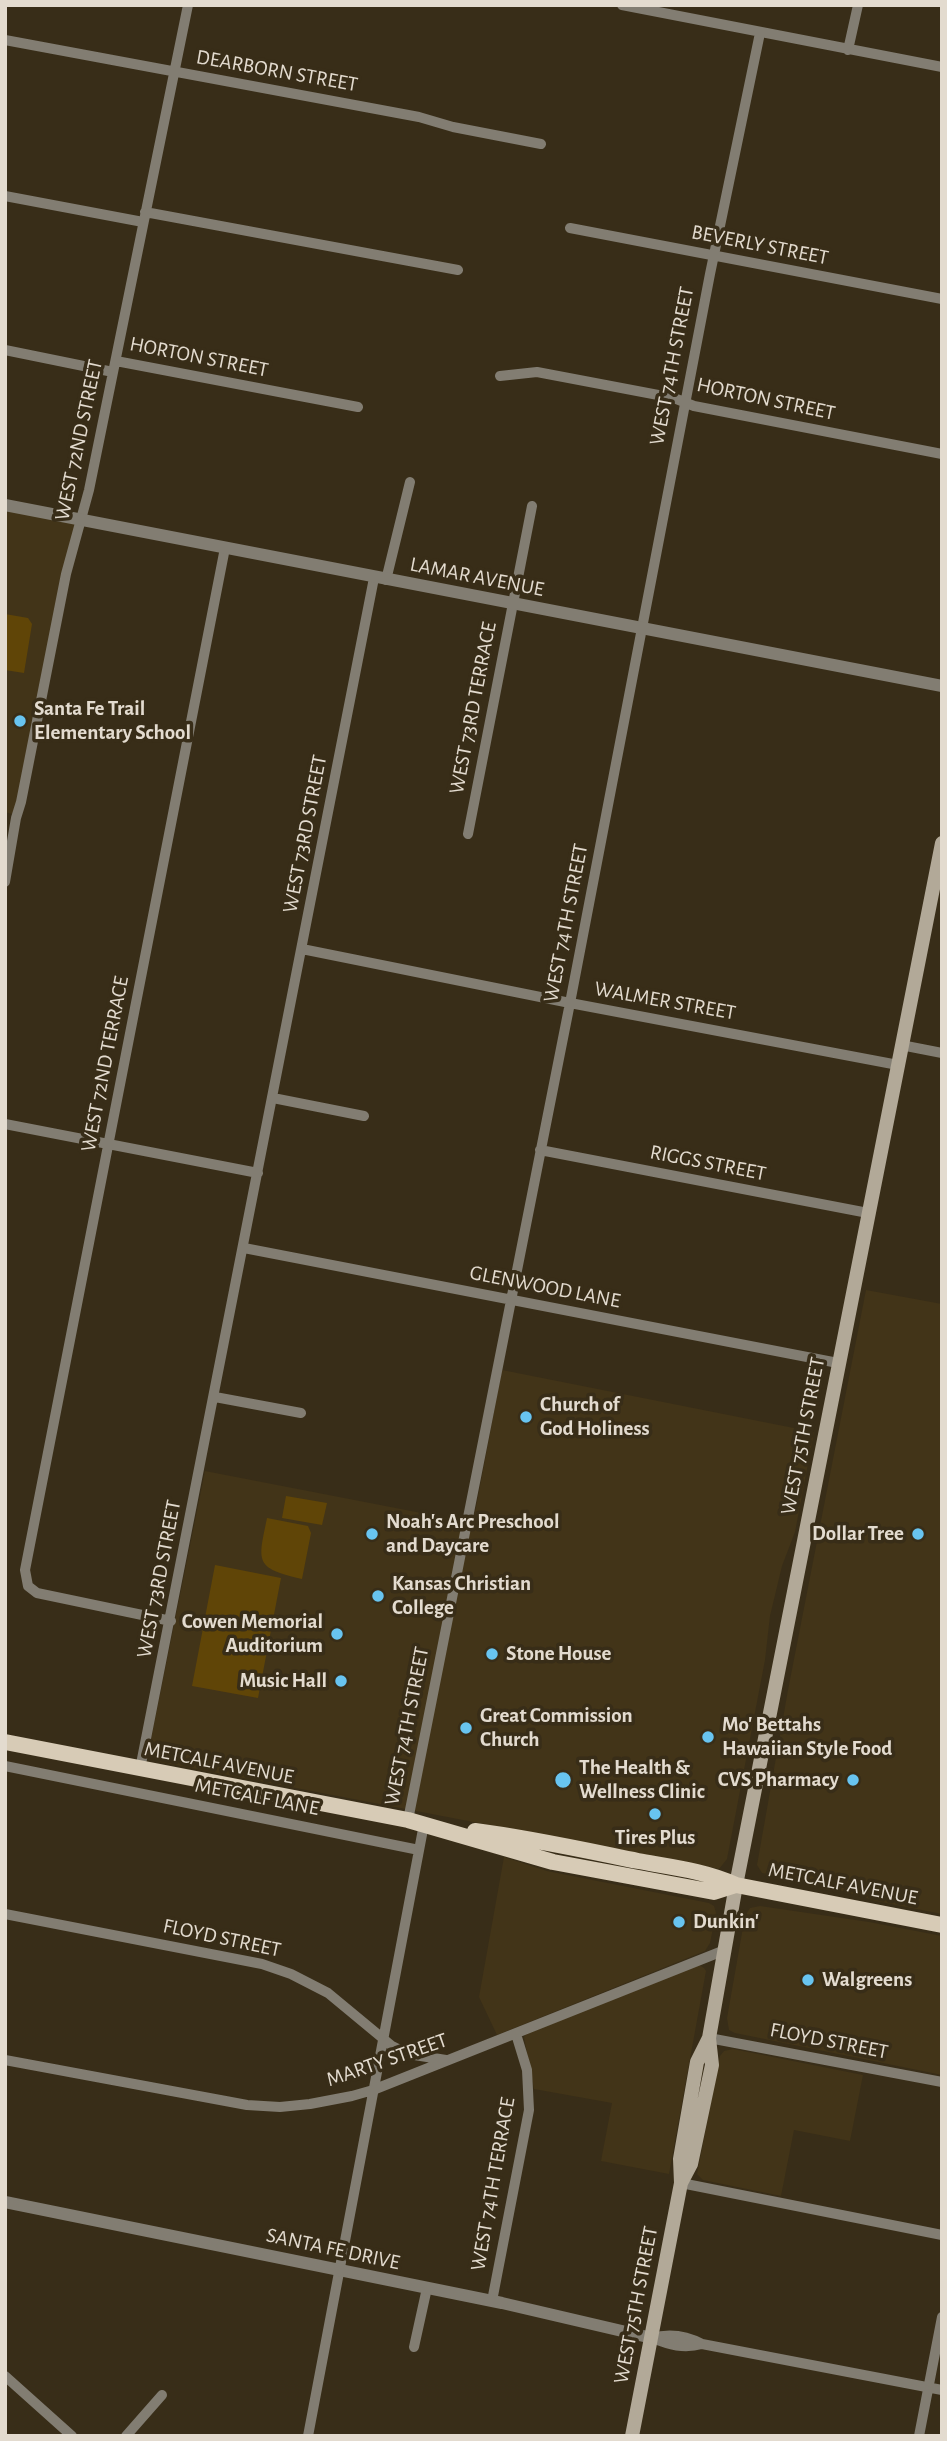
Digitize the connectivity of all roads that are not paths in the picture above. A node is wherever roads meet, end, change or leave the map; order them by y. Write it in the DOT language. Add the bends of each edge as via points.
graph roads {
  1 [pos="188,5"];
  2 [pos="621,5"];
  3 [pos="858,5"];
  4 [pos="760,33"];
  5 [pos="5,40"];
  6 [pos="848,50"];
  7 [pos="942,67"];
  8 [pos="175,72"];
  9 [pos="541,144"];
  10 [pos="5,196"];
  11 [pos="144,217"];
  12 [pos="570,228"];
  13 [pos="714,256"];
  14 [pos="458,270"];
  15 [pos="942,299"];
  16 [pos="5,350"];
  17 [pos="115,366"];
  18 [pos="500,376"];
  19 [pos="685,402"];
  20 [pos="358,407"];
  21 [pos="942,454"];
  22 [pos="410,482"];
  23 [pos="5,505"];
  24 [pos="532,506"];
  25 [pos="83,520"];
  26 [pos="225,548"];
  27 [pos="380,579"];
  28 [pos="513,603"];
  29 [pos="641,628"];
  30 [pos="942,686"];
  31 [pos="11,816"];
  32 [pos="468,834"];
  33 [pos="942,843"];
  34 [pos="5,882"];
  35 [pos="302,949"];
  36 [pos="570,1003"];
  37 [pos="901,1045"];
  38 [pos="942,1053"];
  39 [pos="898,1065"];
  40 [pos="273,1098"];
  41 [pos="363,1116"];
  42 [pos="5,1124"];
  43 [pos="109,1144"];
  44 [pos="540,1150"];
  45 [pos="258,1173"];
  46 [pos="869,1213"];
  47 [pos="244,1248"];
  48 [pos="510,1300"];
  49 [pos="838,1363"];
  50 [pos="215,1397"];
  51 [pos="301,1413"];
  52 [pos="170,1621"];
  53 [pos="5,1742"];
  54 [pos="5,1766"];
  55 [pos="140,1769"];
  56 [pos="416,1822"];
  57 [pos="419,1850"];
  58 [pos="736,1885"];
  59 [pos="5,1914"];
  60 [pos="942,1925"];
  61 [pos="725,1950"];
  62 [pos="516,2034"];
  63 [pos="382,2038"];
  64 [pos="709,2038"];
  65 [pos="5,2060"];
  66 [pos="449,2060"];
  67 [pos="942,2082"];
  68 [pos="373,2090"];
  69 [pos="681,2183"];
  70 [pos="5,2202"];
  71 [pos="942,2235"];
  72 [pos="339,2270"];
  73 [pos="427,2288"];
  74 [pos="492,2301"];
  75 [pos="942,2317"];
  76 [pos="652,2338"];
  77 [pos="414,2347"];
  78 [pos="5,2376"];
  79 [pos="928,2387"];
  80 [pos="942,2390"];
  81 [pos="162,2395"];
  82 [pos="72,2436"];
  83 [pos="126,2436"];
  84 [pos="307,2436"];
  85 [pos="632,2436"];
  86 [pos="919,2436"];
  1 -- 8 [label="street, WEST 72ND STREET"];
  2 -- 4 [label="street"];
  3 -- 6 [label="street"];
  4 -- 6 [label="street"];
  4 -- 13 [label="street, WEST 74TH STREET"];
  5 -- 8 [label="street, DEARBORN STREET"];
  6 -- 7 [label="street"];
  8 -- 9 [label="street, DEARBORN STREET"];
  8 -- 11 [label="street, WEST 72ND STREET"];
  10 -- 11 [label="street"];
  11 -- 14 [label="street"];
  11 -- 17 [label="street, WEST 72ND STREET"];
  12 -- 13 [label="street, BEVERLY STREET"];
  13 -- 15 [label="street, BEVERLY STREET"];
  13 -- 19 [label="street, WEST 74TH STREET"];
  16 -- 17 [label="street, HORTON STREET"];
  17 -- 20 [label="street, HORTON STREET"];
  17 -- 25 [label="street, WEST 72ND STREET"];
  18 -- 19 [label="street, HORTON STREET" via="537,372"];
  19 -- 21 [label="street, HORTON STREET"];
  19 -- 29 [label="street, WEST 74TH STREET"];
  22 -- 27 [label="street, WEST 73RD STREET"];
  23 -- 25 [label="street, LAMAR AVENUE"];
  24 -- 28 [label="street, WEST 73RD TERRACE"];
  25 -- 26 [label="street, LAMAR AVENUE"];
  25 -- 31 [label="street, WEST 72ND STREET" via="66,573 21,802"];
  26 -- 27 [label="street, LAMAR AVENUE"];
  26 -- 43 [label="street, WEST 72ND TERRACE"];
  27 -- 28 [label="street, LAMAR AVENUE"];
  27 -- 35 [label="street, WEST 73RD STREET"];
  28 -- 29 [label="street, LAMAR AVENUE"];
  28 -- 32 [label="street, WEST 73RD TERRACE"];
  29 -- 30 [label="street, LAMAR AVENUE"];
  29 -- 36 [label="street, WEST 74TH STREET"];
  31 -- 34 [label="street, WEST 72ND STREET"];
  33 -- 37 [label="main road, WEST 75TH STREET"];
  35 -- 36 [label="street, WALMER STREET"];
  35 -- 40 [label="street, WEST 73RD STREET"];
  36 -- 39 [label="street, WALMER STREET"];
  36 -- 44 [label="street, WEST 74TH STREET"];
  37 -- 38 [label="street"];
  37 -- 39 [label="main road, WEST 75TH STREET"];
  39 -- 46 [label="main road, WEST 75TH STREET"];
  40 -- 41 [label="street"];
  40 -- 45 [label="street, WEST 73RD STREET"];
  42 -- 43 [label="street"];
  43 -- 45 [label="street"];
  43 -- 52 [label="street, WEST 72ND TERRACE" via="25,1570 32,1591"];
  44 -- 46 [label="street, RIGGS STREET"];
  44 -- 48 [label="street, WEST 74TH STREET"];
  45 -- 47 [label="street, WEST 73RD STREET"];
  46 -- 49 [label="main road, WEST 75TH STREET"];
  47 -- 48 [label="street, GLENWOOD LANE"];
  47 -- 50 [label="street, WEST 73RD STREET"];
  48 -- 49 [label="street, GLENWOOD LANE"];
  48 -- 56 [label="street, WEST 74TH STREET"];
  49 -- 58 [label="main road, WEST 75TH STREET"];
  50 -- 51 [label="street"];
  50 -- 52 [label="street, WEST 73RD STREET"];
  52 -- 55 [label="street, WEST 73RD STREET"];
  53 -- 55 [label="main road, METCALF AVENUE"];
  54 -- 57 [label="street, METCALF LANE"];
  55 -- 56 [label="main road, METCALF AVENUE"];
  56 -- 57 [label="street, WEST 74TH STREET"];
  56 -- 58 [label="main road, METCALF AVENUE" via="510,1835 718,1877"];
  57 -- 63 [label="street, WEST 74TH STREET"];
  58 -- 60 [label="main road, METCALF AVENUE"];
  58 -- 61 [label="main road, WEST 75TH STREET"];
  59 -- 63 [label="street, FLOYD STREET" via="291,1973 328,1993"];
  61 -- 62 [label="street, MARTY STREET"];
  61 -- 64 [label="main road, WEST 75TH STREET"];
  62 -- 66 [label="street, MARTY STREET"];
  62 -- 74 [label="street, WEST 74TH TERRACE" via="527,2070 529,2110"];
  63 -- 66 [label="street, FLOYD STREET" via="408,2054"];
  63 -- 68 [label="street, WEST 74TH STREET"];
  64 -- 67 [label="street, FLOYD STREET"];
  64 -- 69 [label="main road, WEST 75TH STREET" via="712,2065 691,2164"];
  65 -- 68 [label="street, MARTY STREET" via="247,2105 310,2104"];
  66 -- 68 [label="street, MARTY STREET"];
  68 -- 72 [label="street, WEST 74TH STREET"];
  69 -- 71 [label="street"];
  69 -- 76 [label="main road, WEST 75TH STREET"];
  70 -- 72 [label="street, SANTA FE DRIVE"];
  72 -- 73 [label="street, SANTA FE DRIVE"];
  72 -- 84 [label="street, WEST 74TH STREET"];
  73 -- 74 [label="street, SANTA FE DRIVE"];
  73 -- 77 [label="street"];
  74 -- 76 [label="street, SANTA FE DRIVE"];
  75 -- 79 [label="street"];
  76 -- 79 [label="street, SANTA FE DRIVE" via="665,2344 689,2348 702,2344"];
  76 -- 85 [label="main road, WEST 75TH STREET"];
  78 -- 82 [label="street"];
  79 -- 80 [label="street, SANTA FE DRIVE"];
  79 -- 86 [label="street"];
  81 -- 83 [label="street"];
}
